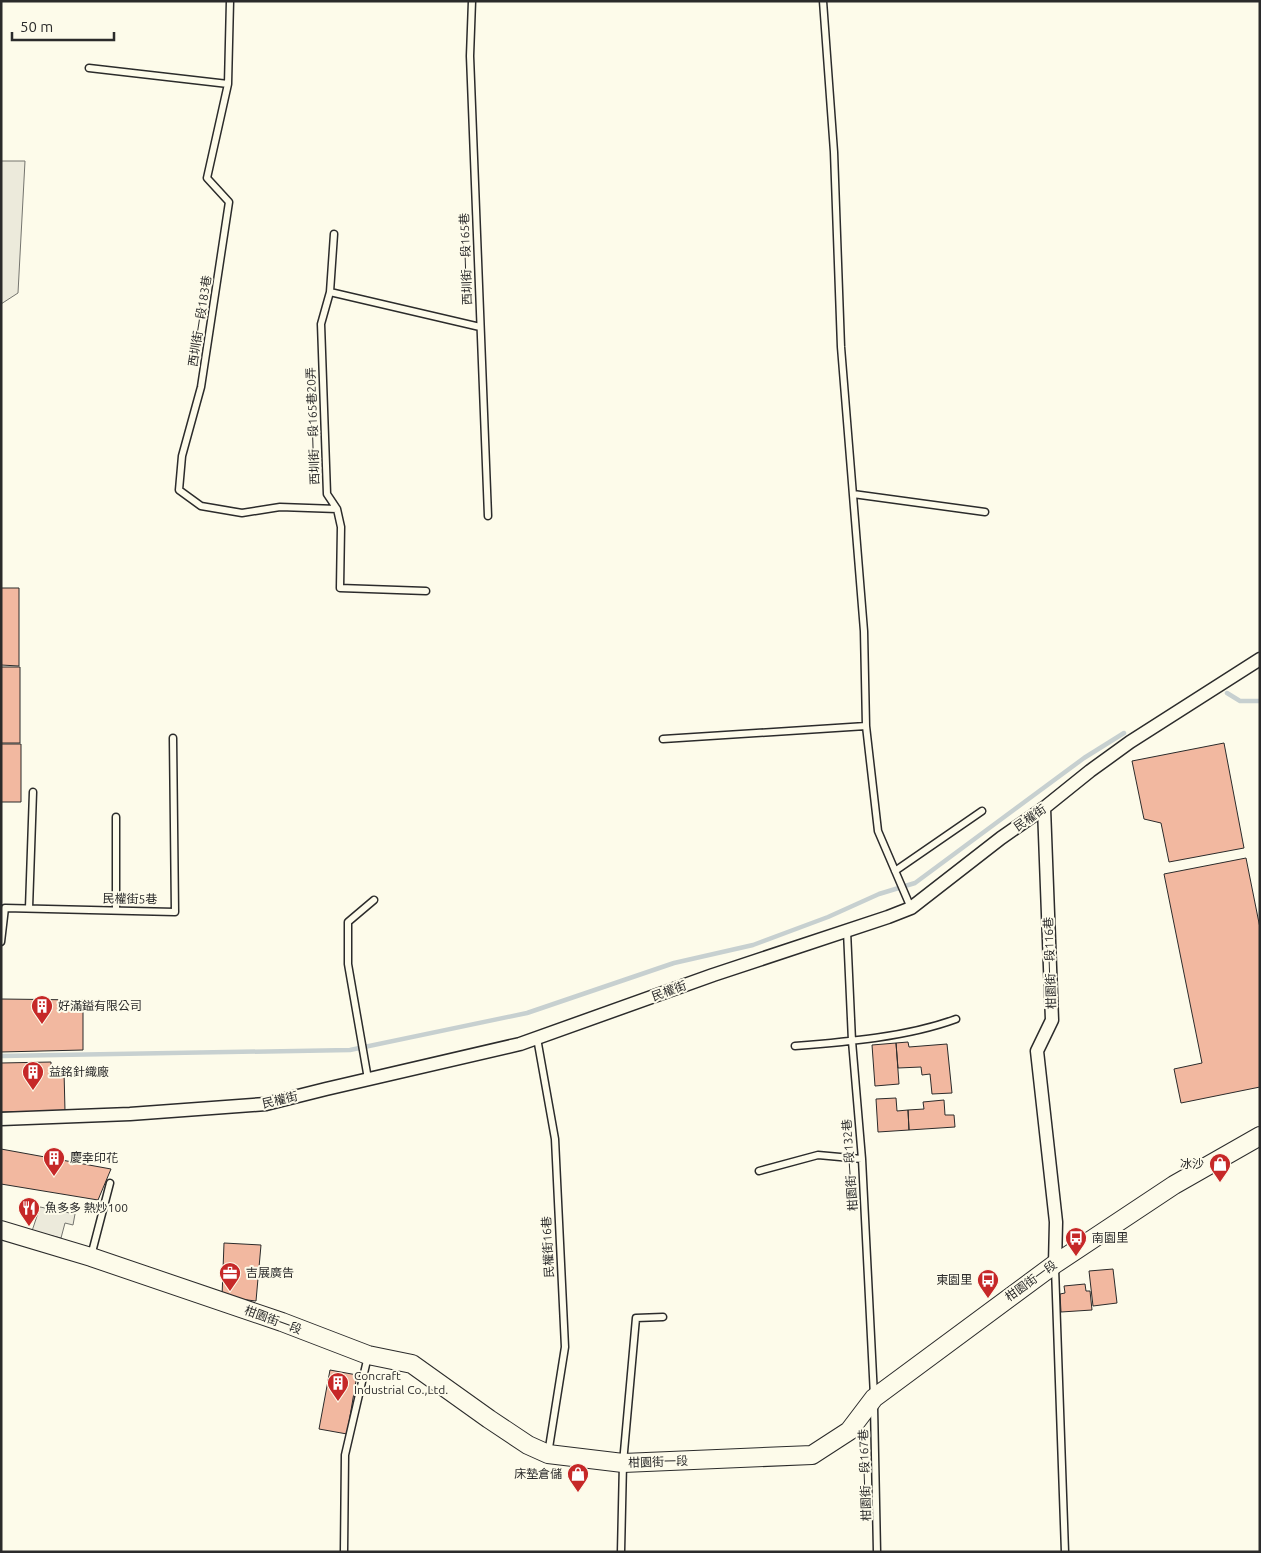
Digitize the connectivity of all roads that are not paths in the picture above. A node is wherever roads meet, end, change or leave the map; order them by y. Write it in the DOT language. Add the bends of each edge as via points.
graph roads {
  1 [pos="230,1"];
  2 [pos="472,1"];
  3 [pos="822,1"];
  4 [pos="89,68"];
  5 [pos="228,84"];
  6 [pos="334,234"];
  7 [pos="330,292"];
  8 [pos="480,327"];
  9 [pos="853,494"];
  10 [pos="337,509"];
  11 [pos="986,512"];
  12 [pos="488,516"];
  13 [pos="426,591"];
  14 [pos="1260,660"];
  15 [pos="866,726"];
  16 [pos="173,738"];
  17 [pos="663,739"];
  18 [pos="33,792"];
  19 [pos="1044,808"];
  20 [pos="982,811"];
  21 [pos="116,817"];
  22 [pos="895,871"];
  23 [pos="374,900"];
  24 [pos="29,908"];
  25 [pos="911,908"];
  26 [pos="116,910"];
  27 [pos="846,931"];
  28 [pos="1,942"];
  29 [pos="956,1019"];
  30 [pos="537,1038"];
  31 [pos="852,1041"];
  32 [pos="795,1046"];
  33 [pos="368,1079"];
  34 [pos="1,1119"];
  35 [pos="1260,1136"];
  36 [pos="862,1159"];
  37 [pos="759,1171"];
  38 [pos="110,1183"];
  39 [pos="1,1230"];
  40 [pos="91,1258"];
  41 [pos="1055,1264"];
  42 [pos="663,1317"];
  43 [pos="368,1355"];
  44 [pos="874,1398"];
  45 [pos="548,1454"];
  46 [pos="622,1463"];
  47 [pos="344,1552"];
  48 [pos="621,1552"];
  49 [pos="877,1552"];
  50 [pos="1065,1552"];
  1 -- 5 [label="lane, 西圳街一段183巷"];
  2 -- 8 [label="lane, 西圳街一段165巷" via="470,56"];
  3 -- 9 [label="lane" via="834,152 841,347"];
  4 -- 5 [label="lane"];
  5 -- 10 [label="lane, 西圳街一段183巷" via="207,178 229,202 201,387 182,456 179,490 201,506 242,513 280,507"];
  6 -- 7 [label="lane, 西圳街一段165巷20弄"];
  7 -- 8 [label="lane"];
  7 -- 10 [label="lane, 西圳街一段165巷20弄" via="321,324 327,494"];
  8 -- 12 [label="lane, 西圳街一段165巷"];
  9 -- 11 [label="lane"];
  9 -- 15 [label="lane" via="864,631"];
  10 -- 13 [label="lane, 西圳街一段165巷20弄" via="342,527 340,588"];
  14 -- 19 [label="street, 民權街" via="1130,742"];
  15 -- 17 [label="lane"];
  15 -- 22 [label="lane" via="878,831"];
  16 -- 26 [label="lane, 民權街5巷" via="175,912"];
  18 -- 24 [label="lane"];
  19 -- 25 [label="street, 民權街"];
  19 -- 41 [label="street, 柑園街一段116巷" via="1052,1020 1037,1051 1056,1222"];
  20 -- 22 [label="lane"];
  21 -- 26 [label="lane"];
  22 -- 25 [label="lane"];
  23 -- 33 [label="lane" via="348,922 348,964"];
  24 -- 26 [label="lane, 民權街5巷"];
  24 -- 28 [label="lane, 民權街5巷" via="5,908"];
  25 -- 27 [label="street, 民權街"];
  27 -- 30 [label="street, 民權街"];
  27 -- 31 [label="lane, 柑園街一段132巷"];
  29 -- 31 [label="lane"];
  30 -- 33 [label="street, 民權街"];
  30 -- 45 [label="lane, 民權街16巷" via="555,1139 565,1347"];
  31 -- 32 [label="lane"];
  31 -- 36 [label="lane, 柑園街一段132巷"];
  33 -- 34 [label="street, 民權街" via="266,1104"];
  35 -- 41 [label="street, 柑園街一段" via="1174,1185"];
  36 -- 37 [label="lane" via="818,1155"];
  36 -- 44 [label="lane, 柑園街一段132巷"];
  38 -- 40 [label="lane"];
  39 -- 40 [label="street, 柑園街一段"];
  40 -- 43 [label="street, 柑園街一段" via="282,1322"];
  41 -- 44 [label="street, 柑園街一段"];
  41 -- 50 [label="lane"];
  42 -- 46 [label="lane" via="636,1318"];
  43 -- 45 [label="street, 柑園街一段" via="412,1364 528,1445"];
  43 -- 47 [label="lane" via="344,1455"];
  44 -- 46 [label="street, 柑園街一段" via="849,1431 812,1455"];
  44 -- 49 [label="lane, 柑園街一段167巷"];
  45 -- 46 [label="street, 柑園街一段"];
  46 -- 48 [label="lane"];
}
